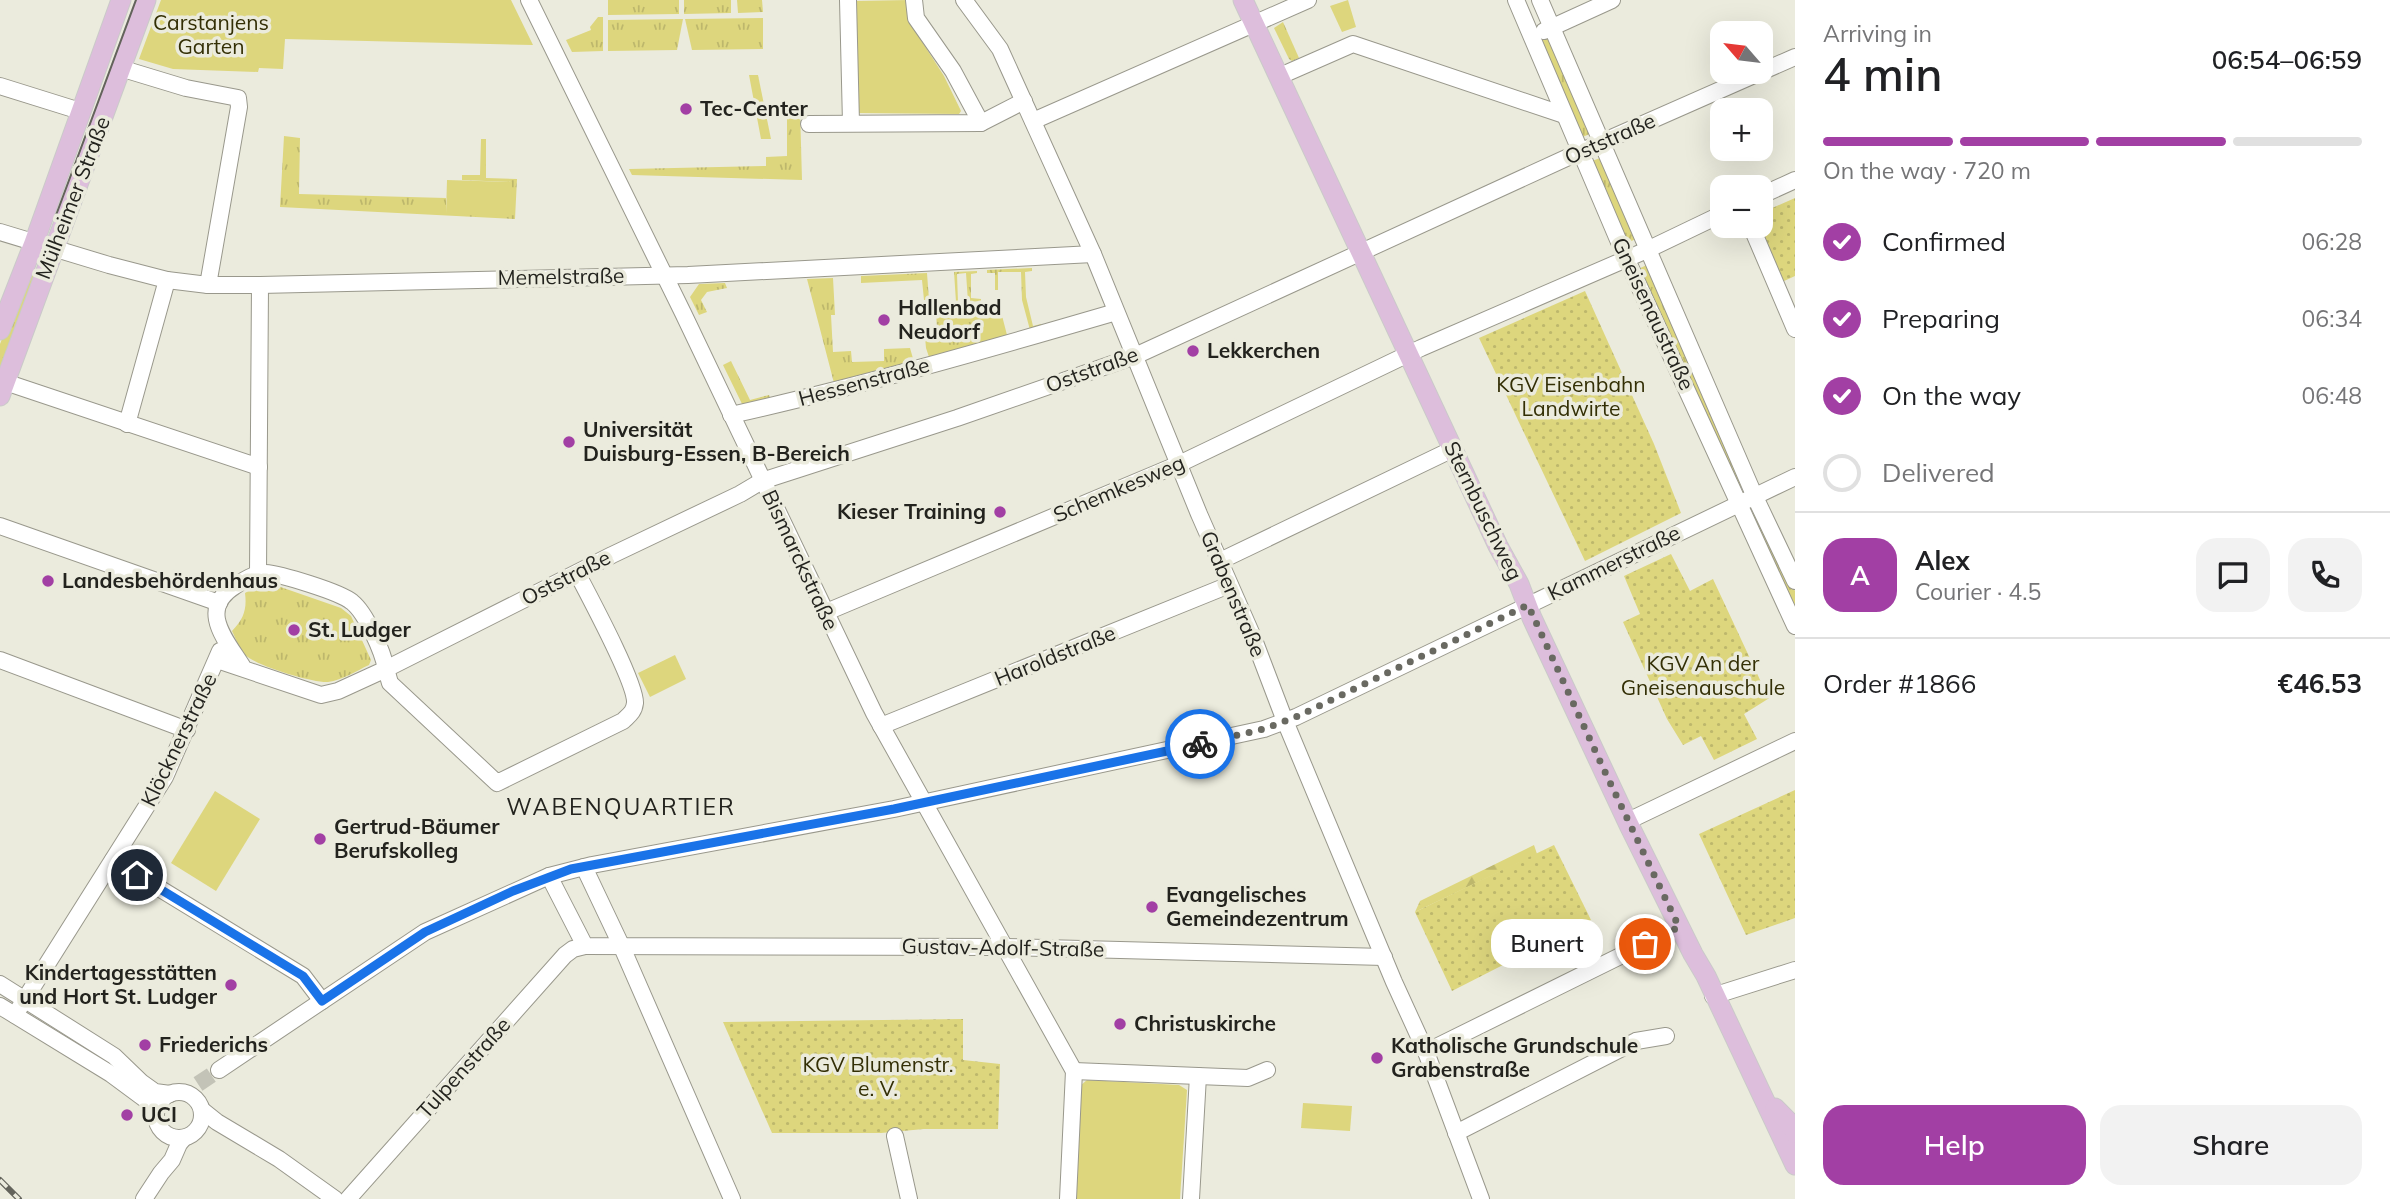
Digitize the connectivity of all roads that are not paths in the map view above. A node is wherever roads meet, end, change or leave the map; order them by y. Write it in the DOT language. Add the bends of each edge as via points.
graph roads {
  1 [pos="121,0"];
  2 [pos="146,0"];
  3 [pos="529,0"];
  4 [pos="848,0"];
  5 [pos="914,0"];
  6 [pos="964,0"];
  7 [pos="1243,0"];
  8 [pos="1308,0"];
  9 [pos="1516,0"];
  10 [pos="1540,0"];
  11 [pos="1612,0"];
  12 [pos="1254,23"];
  13 [pos="1552,28"];
  14 [pos="1532,37"];
  15 [pos="1795,57"];
  16 [pos="120,68"];
  17 [pos="1280,76"];
  18 [pos="0,86"];
  19 [pos="1024,102"];
  20 [pos="80,111"];
  21 [pos="1564,115"];
  22 [pos="1033,121"];
  23 [pos="981,122"];
  24 [pos="851,123"];
  25 [pos="809,124"];
  26 [pos="1601,142"];
  27 [pos="1580,152"];
  28 [pos="1795,180"];
  29 [pos="1773,190"];
  30 [pos="1710,220"];
  31 [pos="0,232"];
  32 [pos="1756,238"];
  33 [pos="34,243"];
  34 [pos="54,248"];
  35 [pos="1647,250"];
  36 [pos="1362,251"];
  37 [pos="1093,254"];
  38 [pos="1626,258"];
  39 [pos="664,275"];
  40 [pos="167,280"];
  41 [pos="208,285"];
  42 [pos="260,285"];
  43 [pos="1116,312"];
  44 [pos="1795,329"];
  45 [pos="0,330"];
  46 [pos="1409,354"];
  47 [pos="1130,358"];
  48 [pos="2,389"];
  49 [pos="731,415"];
  50 [pos="127,424"];
  51 [pos="1453,449"];
  52 [pos="1178,464"];
  53 [pos="260,467"];
  54 [pos="1795,477"];
  55 [pos="762,481"];
  56 [pos="1748,500"];
  57 [pos="0,526"];
  58 [pos="1220,561"];
  59 [pos="577,572"];
  60 [pos="258,573"];
  61 [pos="1795,581"];
  62 [pos="1229,585"];
  63 [pos="219,603"];
  64 [pos="1528,605"];
  65 [pos="824,613"];
  66 [pos="1795,625"];
  67 [pos="223,638"];
  68 [pos="0,660"];
  69 [pos="217,660"];
  70 [pos="244,669"];
  71 [pos="386,669"];
  72 [pos="1285,721"];
  73 [pos="881,726"];
  74 [pos="187,730"];
  75 [pos="1795,741"];
  76 [pos="923,803"];
  77 [pos="1628,821"];
  78 [pos="113,860"];
  79 [pos="584,867"];
  80 [pos="549,876"];
  81 [pos="1679,927"];
  82 [pos="621,945"];
  83 [pos="585,946"];
  84 [pos="1004,947"];
  85 [pos="1384,957"];
  86 [pos="1795,970"];
  87 [pos="0,984"];
  88 [pos="1713,996"];
  89 [pos="25,1000"];
  90 [pos="322,1001"];
  91 [pos="0,1006"];
  92 [pos="15,1015"];
  93 [pos="1666,1036"];
  94 [pos="1426,1052"];
  95 [pos="219,1070"];
  96 [pos="1267,1070"];
  97 [pos="1074,1072"];
  98 [pos="1198,1076"];
  99 [pos="170,1094"];
  100 [pos="1762,1096"];
  101 [pos="157,1108"];
  102 [pos="202,1111"];
  103 [pos="198,1130"];
  104 [pos="1456,1133"];
  105 [pos="1795,1133"];
  106 [pos="165,1134"];
  107 [pos="895,1136"];
  108 [pos="184,1138"];
  109 [pos="1795,1166"];
  110 [pos="161,1173"];
  111 [pos="316,1188"];
  112 [pos="144,1199"];
  113 [pos="335,1199"];
  114 [pos="348,1199"];
  115 [pos="732,1199"];
  116 [pos="909,1199"];
  117 [pos="1068,1199"];
  118 [pos="1191,1199"];
  119 [pos="1481,1199"];
  1 -- 20 [label="main road, Mülheimer Straße"];
  2 -- 16 [label="main road, Mülheimer Straße"];
  3 -- 39 [label="street, Bismarckstraße"];
  4 -- 24 [label="street"];
  5 -- 23 [label="street" via="916,18"];
  6 -- 19 [label="street, Grabenstraße" via="1000,49"];
  7 -- 12 [label="main road, Sternbuschweg"];
  8 -- 12 [label="street"];
  9 -- 14 [label="street, Gneisenaustraße"];
  10 -- 13 [label="street, Gneisenaustraße"];
  11 -- 13 [label="street"];
  12 -- 17 [label="main road, Sternbuschweg"];
  12 -- 22 [label="street"];
  13 -- 14 [label="street"];
  13 -- 26 [label="street, Gneisenaustraße"];
  14 -- 21 [label="street, Gneisenaustraße"];
  15 -- 26 [label="street, Oststraße"];
  16 -- 34 [label="main road, Mülheimer Straße"];
  16 -- 41 [label="street" via="238,98"];
  17 -- 21 [label="street" via="1353,44"];
  17 -- 36 [label="main road, Sternbuschweg"];
  18 -- 20 [label="street"];
  19 -- 22 [label="street, Grabenstraße"];
  19 -- 23 [label="street"];
  20 -- 33 [label="main road, Mülheimer Straße"];
  21 -- 27 [label="street, Gneisenaustraße"];
  22 -- 37 [label="street, Grabenstraße"];
  23 -- 24 [label="street"];
  24 -- 25 [label="street"];
  26 -- 27 [label="street, Oststraße"];
  26 -- 35 [label="street, Gneisenaustraße"];
  27 -- 36 [label="street, Oststraße"];
  27 -- 38 [label="street, Gneisenaustraße"];
  28 -- 29 [label="street"];
  30 -- 35 [label="street, Schemkesweg"];
  31 -- 33 [label="street, Memelstraße"];
  32 -- 44 [label="street"];
  33 -- 34 [label="street, Memelstraße"];
  33 -- 45 [label="main road, Mülheimer Straße"];
  34 -- 40 [label="street, Memelstraße"];
  34 -- 48 [label="main road, Mülheimer Straße"];
  35 -- 38 [label="street, Schemkesweg"];
  35 -- 56 [label="street, Gneisenaustraße"];
  36 -- 46 [label="main road, Sternbuschweg"];
  36 -- 47 [label="street, Oststraße"];
  37 -- 39 [label="street, Memelstraße"];
  37 -- 43 [label="street, Grabenstraße"];
  38 -- 46 [label="street, Schemkesweg"];
  38 -- 56 [label="street, Gneisenaustraße"];
  39 -- 42 [label="street, Memelstraße"];
  39 -- 49 [label="street, Bismarckstraße"];
  40 -- 41 [label="street, Memelstraße"];
  40 -- 50 [label="street"];
  41 -- 42 [label="street, Memelstraße"];
  42 -- 53 [label="street"];
  43 -- 47 [label="street, Grabenstraße"];
  43 -- 49 [label="street, Hessenstraße"];
  46 -- 51 [label="main road, Sternbuschweg"];
  46 -- 52 [label="street, Schemkesweg"];
  47 -- 52 [label="street, Grabenstraße"];
  47 -- 55 [label="street, Oststraße"];
  48 -- 50 [label="street"];
  49 -- 55 [label="street, Bismarckstraße"];
  50 -- 53 [label="street"];
  51 -- 58 [label="street"];
  51 -- 64 [label="main road, Sternbuschweg"];
  52 -- 58 [label="street, Grabenstraße"];
  52 -- 65 [label="street, Schemkesweg"];
  53 -- 60 [label="street"];
  54 -- 56 [label="street, Kammerstraße"];
  55 -- 59 [label="street, Oststraße"];
  55 -- 65 [label="street, Bismarckstraße"];
  56 -- 61 [label="street, Gneisenaustraße"];
  56 -- 64 [label="street, Kammerstraße"];
  56 -- 66 [label="street, Gneisenaustraße"];
  57 -- 63 [label="street"];
  58 -- 62 [label="street, Grabenstraße"];
  59 -- 71 [label="street, Oststraße"];
  59 -- 71 [label="street" via="627,675 635,701 633,712 623,721 497,783 390,683"];
  60 -- 63 [label="street" via="233,587"];
  60 -- 71 [label="street" via="284,577 355,603"];
  62 -- 72 [label="street, Grabenstraße"];
  62 -- 73 [label="street, Haroldstraße"];
  63 -- 67 [label="street" via="217,624"];
  64 -- 72 [label="street, Kammerstraße"];
  64 -- 77 [label="main road, Sternbuschweg"];
  65 -- 73 [label="street, Bismarckstraße"];
  67 -- 69 [label="street, Klöcknerstraße"];
  67 -- 70 [label="street"];
  68 -- 74 [label="street"];
  69 -- 70 [label="street"];
  69 -- 74 [label="street, Klöcknerstraße"];
  70 -- 71 [label="street" via="321,695"];
  72 -- 76 [label="street, Kammerstraße" via="1234,737"];
  72 -- 85 [label="street, Grabenstraße"];
  73 -- 76 [label="street, Bismarckstraße"];
  74 -- 78 [label="street, Klöcknerstraße" via="165,777"];
  75 -- 77 [label="street"];
  76 -- 79 [label="street, Kammerstraße"];
  76 -- 84 [label="street, Bismarckstraße"];
  77 -- 81 [label="main road, Sternbuschweg"];
  78 -- 89 [label="street, Klöcknerstraße"];
  78 -- 90 [label="street" via="303,976"];
  79 -- 80 [label="street, Kammerstraße"];
  79 -- 82 [label="street"];
  80 -- 83 [label="street"];
  80 -- 90 [label="street, Kammerstraße" via="425,932"];
  81 -- 88 [label="main road, Sternbuschweg"];
  81 -- 94 [label="street"];
  82 -- 83 [label="street, Gustav-Adolf-Straße"];
  82 -- 84 [label="street, Gustav-Adolf-Straße"];
  82 -- 115 [label="street"];
  83 -- 114 [label="street, Tulpenstraße" via="565,955"];
  84 -- 85 [label="street, Gustav-Adolf-Straße"];
  84 -- 97 [label="street, Bismarckstraße"];
  85 -- 94 [label="street, Grabenstraße"];
  86 -- 88 [label="street"];
  87 -- 89 [label="street"];
  88 -- 100 [label="main road, Sternbuschweg"];
  89 -- 92 [label="street, Klöcknerstraße"];
  89 -- 99 [label="street" via="114,1056 155,1092"];
  90 -- 95 [label="street, Kammerstraße"];
  91 -- 92 [label="street"];
  92 -- 101 [label="street"];
  93 -- 104 [label="street" via="1636,1041"];
  94 -- 104 [label="street, Grabenstraße"];
  96 -- 98 [label="street" via="1248,1078"];
  97 -- 98 [label="street"];
  97 -- 117 [label="street"];
  98 -- 118 [label="street"];
  99 -- 101 [label="street"];
  99 -- 102 [label="street" via="195,1089"];
  100 -- 105 [label="main road, Sternbuschweg"];
  100 -- 109 [label="main road, Sternbuschweg"];
  101 -- 106 [label="street" via="157,1122"];
  102 -- 103 [label="street"];
  102 -- 111 [label="street"];
  103 -- 108 [label="street"];
  103 -- 111 [label="street" via="212,1132"];
  104 -- 119 [label="street, Grabenstraße"];
  106 -- 108 [label="street"];
  106 -- 110 [label="street"];
  107 -- 116 [label="street"];
  108 -- 110 [label="street"];
  110 -- 112 [label="street"];
  111 -- 113 [label="street"];
}
